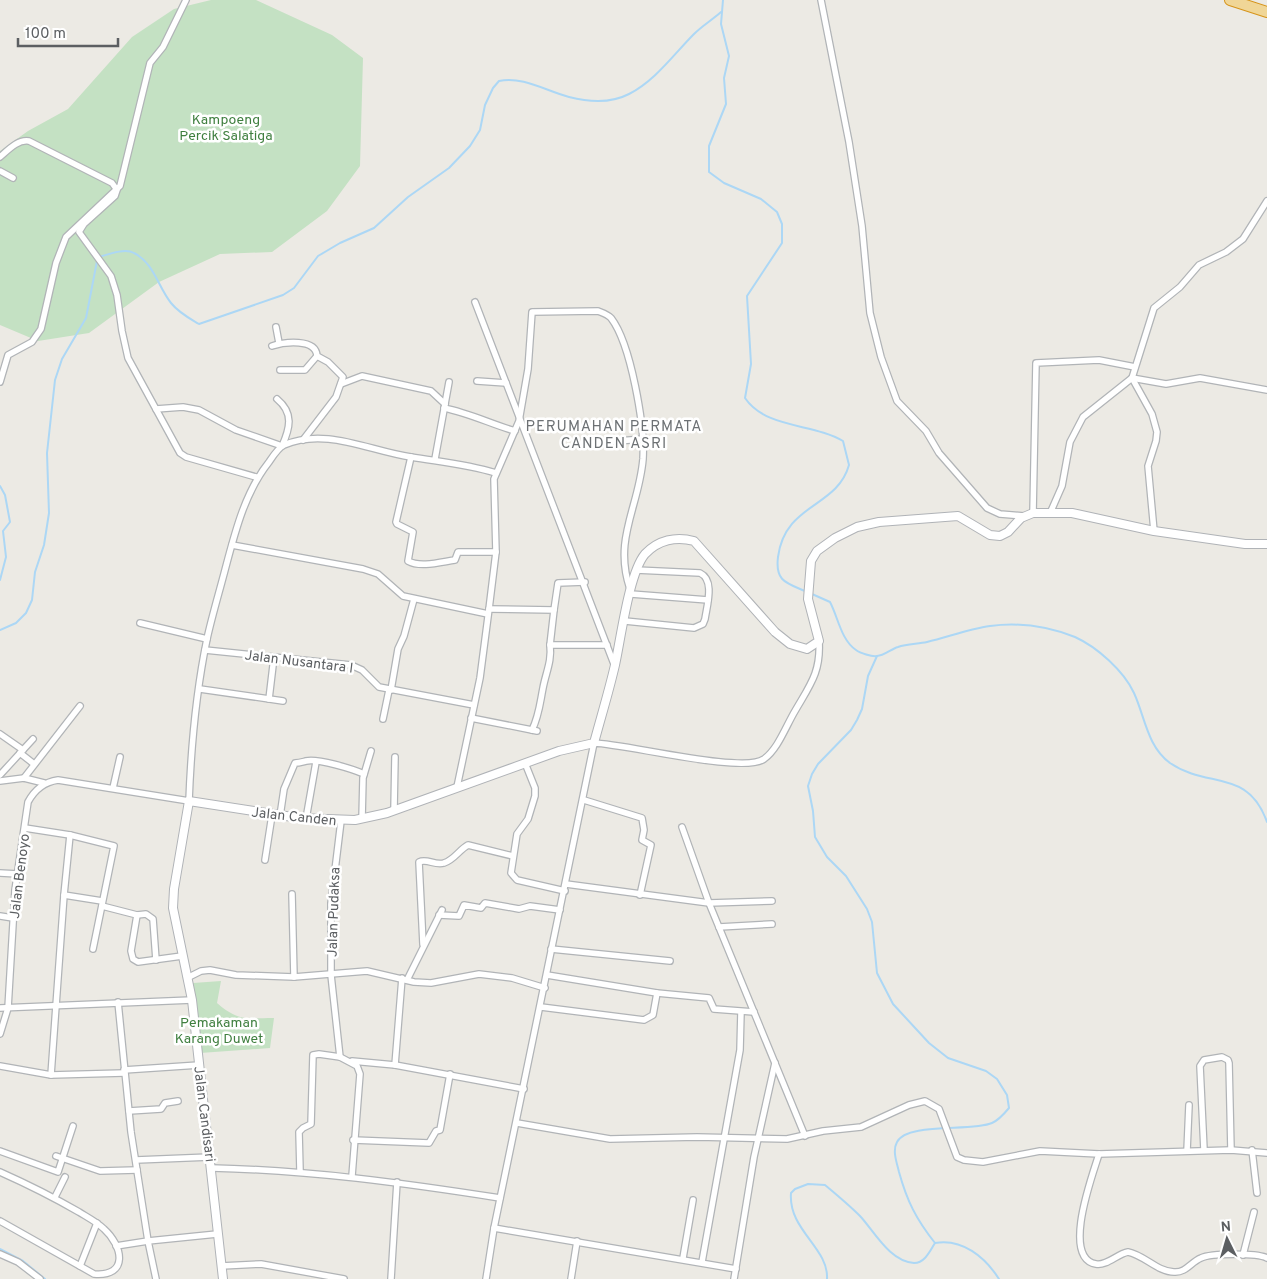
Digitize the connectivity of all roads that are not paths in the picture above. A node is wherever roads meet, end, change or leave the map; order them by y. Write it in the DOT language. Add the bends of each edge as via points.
graph roads {
  1 [pos="186,0"];
  2 [pos="821,0"];
  3 [pos="1230,0"];
  4 [pos="1267,12"];
  5 [pos="0,157"];
  6 [pos="0,170"];
  7 [pos="13,178"];
  8 [pos="117,190"];
  9 [pos="1267,201"];
  10 [pos="475,302"];
  11 [pos="276,327"];
  12 [pos="279,344"];
  13 [pos="272,346"];
  14 [pos="317,356"];
  15 [pos="1135,367"];
  16 [pos="280,370"];
  17 [pos="1132,378"];
  18 [pos="477,381"];
  19 [pos="0,382"];
  20 [pos="449,382"];
  21 [pos="506,383"];
  22 [pos="341,384"];
  23 [pos="1267,390"];
  24 [pos="277,399"];
  25 [pos="445,406"];
  26 [pos="156,409"];
  27 [pos="519,421"];
  28 [pos="515,431"];
  29 [pos="643,439"];
  30 [pos="303,440"];
  31 [pos="592,443"];
  32 [pos="282,446"];
  33 [pos="410,457"];
  34 [pos="435,459"];
  35 [pos="496,473"];
  36 [pos="256,478"];
  37 [pos="1050,512"];
  38 [pos="1033,513"];
  39 [pos="1024,516"];
  40 [pos="1154,531"];
  41 [pos="1267,544"];
  42 [pos="232,545"];
  43 [pos="496,552"];
  44 [pos="636,570"];
  45 [pos="585,582"];
  46 [pos="631,593"];
  47 [pos="414,600"];
  48 [pos="708,600"];
  49 [pos="554,610"];
  50 [pos="489,612"];
  51 [pos="624,621"];
  52 [pos="140,623"];
  53 [pos="207,639"];
  54 [pos="819,640"];
  55 [pos="550,645"];
  56 [pos="607,645"];
  57 [pos="205,650"];
  58 [pos="274,657"];
  59 [pos="615,666"];
  60 [pos="200,689"];
  61 [pos="390,690"];
  62 [pos="269,699"];
  63 [pos="283,701"];
  64 [pos="474,705"];
  65 [pos="80,706"];
  66 [pos="471,718"];
  67 [pos="383,719"];
  68 [pos="0,734"];
  69 [pos="33,739"];
  70 [pos="594,742"];
  71 [pos="22,751"];
  72 [pos="371,751"];
  73 [pos="120,757"];
  74 [pos="395,757"];
  75 [pos="316,762"];
  76 [pos="526,763"];
  77 [pos="34,764"];
  78 [pos="364,774"];
  79 [pos="0,775"];
  80 [pos="24,778"];
  81 [pos="0,781"];
  82 [pos="44,783"];
  83 [pos="457,787"];
  84 [pos="113,788"];
  85 [pos="584,800"];
  86 [pos="189,802"];
  87 [pos="394,810"];
  88 [pos="276,815"];
  89 [pos="306,819"];
  90 [pos="362,819"];
  91 [pos="341,821"];
  92 [pos="682,827"];
  93 [pos="25,828"];
  94 [pos="70,835"];
  95 [pos="513,856"];
  96 [pos="265,860"];
  97 [pos="0,872"];
  98 [pos="18,874"];
  99 [pos="565,888"];
  100 [pos="292,894"];
  101 [pos="64,895"];
  102 [pos="640,896"];
  103 [pos="772,901"];
  104 [pos="102,904"];
  105 [pos="709,904"];
  106 [pos="560,910"];
  107 [pos="137,915"];
  108 [pos="0,916"];
  109 [pos="13,918"];
  110 [pos="772,924"];
  111 [pos="719,926"];
  112 [pos="423,944"];
  113 [pos="93,949"];
  114 [pos="551,949"];
  115 [pos="182,956"];
  116 [pos="156,960"];
  117 [pos="670,961"];
  118 [pos="331,975"];
  119 [pos="547,975"];
  120 [pos="294,977"];
  121 [pos="187,978"];
  122 [pos="404,979"];
  123 [pos="545,988"];
  124 [pos="657,993"];
  125 [pos="192,1000"];
  126 [pos="118,1002"];
  127 [pos="55,1005"];
  128 [pos="541,1007"];
  129 [pos="0,1008"];
  130 [pos="8,1008"];
  131 [pos="741,1012"];
  132 [pos="754,1012"];
  133 [pos="0,1034"];
  134 [pos="340,1057"];
  135 [pos="350,1061"];
  136 [pos="775,1063"];
  137 [pos="199,1065"];
  138 [pos="395,1065"];
  139 [pos="0,1066"];
  140 [pos="124,1071"];
  141 [pos="450,1074"];
  142 [pos="51,1075"];
  143 [pos="524,1088"];
  144 [pos="178,1101"];
  145 [pos="1189,1105"];
  146 [pos="129,1112"];
  147 [pos="517,1123"];
  148 [pos="73,1126"];
  149 [pos="805,1136"];
  150 [pos="725,1138"];
  151 [pos="758,1138"];
  152 [pos="353,1140"];
  153 [pos="1204,1150"];
  154 [pos="1231,1150"];
  155 [pos="1252,1150"];
  156 [pos="0,1151"];
  157 [pos="1187,1151"];
  158 [pos="1267,1153"];
  159 [pos="1099,1154"];
  160 [pos="56,1156"];
  161 [pos="210,1157"];
  162 [pos="64,1160"];
  163 [pos="136,1160"];
  164 [pos="212,1168"];
  165 [pos="137,1170"];
  166 [pos="300,1171"];
  167 [pos="0,1172"];
  168 [pos="352,1176"];
  169 [pos="65,1177"];
  170 [pos="396,1182"];
  171 [pos="1257,1193"];
  172 [pos="55,1197"];
  173 [pos="500,1198"];
  174 [pos="693,1200"];
  175 [pos="1254,1212"];
  176 [pos="0,1221"];
  177 [pos="97,1223"];
  178 [pos="494,1228"];
  179 [pos="217,1234"];
  180 [pos="148,1241"];
  181 [pos="577,1241"];
  182 [pos="116,1246"];
  183 [pos="0,1254"];
  184 [pos="1243,1255"];
  185 [pos="683,1258"];
  186 [pos="1267,1258"];
  187 [pos="702,1262"];
  188 [pos="80,1266"];
  189 [pos="221,1266"];
  190 [pos="736,1269"];
  191 [pos="40,1279"];
  192 [pos="156,1279"];
  193 [pos="223,1279"];
  194 [pos="344,1279"];
  195 [pos="391,1279"];
  196 [pos="486,1279"];
  197 [pos="571,1279"];
  198 [pos="734,1279"];
  1 -- 8 [label="street" via="163,46 150,63"];
  2 -- 39 [label="street" via="849,142 862,226 870,313 897,402 926,431 940,453 987,508 1000,514"];
  3 -- 4 [label="highway"];
  5 -- 8 [label="street" via="18,142 29,141 93,172 112,183"];
  6 -- 7 [label="street"];
  8 -- 19 [label="street" via="66,237 56,263 41,329 32,342 8,355"];
  8 -- 26 [label="street" via="115,196 79,232 111,276 128,358"];
  9 -- 15 [label="street" via="1243,239 1226,252 1199,265 1180,287 1154,308"];
  10 -- 21 [label="street"];
  11 -- 12 [label="street"];
  12 -- 13 [label="street"];
  12 -- 14 [label="street" via="310,345"];
  14 -- 16 [label="street" via="305,370"];
  14 -- 22 [label="street" via="340,372 343,377"];
  15 -- 17 [label="street"];
  15 -- 38 [label="street" via="1099,360 1036,363"];
  17 -- 23 [label="street" via="1166,384 1200,378"];
  17 -- 37 [label="street" via="1083,417 1070,442 1062,486"];
  17 -- 40 [label="street" via="1152,414 1157,432 1148,466"];
  18 -- 21 [label="street"];
  20 -- 25 [label="street"];
  21 -- 27 [label="street"];
  22 -- 25 [label="street" via="362,376 431,391"];
  22 -- 30 [label="street" via="336,396"];
  24 -- 32 [label="street" via="285,406 290,419"];
  25 -- 28 [label="street"];
  25 -- 34 [label="street"];
  26 -- 32 [label="street" via="183,407 199,410 236,430"];
  26 -- 36 [label="street" via="180,453"];
  27 -- 28 [label="street"];
  27 -- 29 [label="street" via="528,369 532,312 598,311 610,317 630,363"];
  27 -- 45 [label="street"];
  28 -- 35 [label="street"];
  29 -- 31 [label="street"];
  29 -- 46 [label="street" via="639,482 624,536 625,566"];
  30 -- 32 [label="street"];
  30 -- 33 [label="street" via="333,439"];
  32 -- 36 [label="street"];
  33 -- 34 [label="street"];
  33 -- 43 [label="street" via="396,522 413,532 408,561 413,564 435,563 455,560 458,552"];
  34 -- 35 [label="street"];
  35 -- 43 [label="street"];
  36 -- 42 [label="street"];
  37 -- 38 [label="street"];
  37 -- 40 [label="street" via="1072,512"];
  38 -- 39 [label="street"];
  39 -- 54 [label="street" via="1000,536 990,535 958,516 879,522 835,538 817,551 808,573 809,609"];
  40 -- 41 [label="street" via="1245,544"];
  42 -- 47 [label="street" via="374,572 398,593"];
  42 -- 53 [label="street"];
  43 -- 50 [label="street"];
  44 -- 46 [label="street"];
  44 -- 48 [label="street" via="700,573 709,583"];
  44 -- 54 [label="street" via="644,555 657,544 683,538 694,541 766,622 790,644 807,649"];
  45 -- 49 [label="street" via="558,583"];
  45 -- 56 [label="street"];
  46 -- 48 [label="street"];
  46 -- 51 [label="street"];
  47 -- 50 [label="street"];
  47 -- 61 [label="street" via="398,648"];
  48 -- 51 [label="street" via="706,619 694,628"];
  49 -- 50 [label="street"];
  49 -- 55 [label="street"];
  50 -- 64 [label="street"];
  51 -- 59 [label="street"];
  52 -- 53 [label="street"];
  53 -- 57 [label="street"];
  54 -- 70 [label="street" via="820,657 813,680 772,750 760,762 710,760"];
  55 -- 56 [label="street"];
  55 -- 66 [label="street" via="550,664 534,731"];
  56 -- 59 [label="street"];
  57 -- 58 [label="street, Jalan Nusantara I"];
  57 -- 60 [label="street"];
  58 -- 61 [label="street, Jalan Nusantara I" via="358,667 374,683"];
  58 -- 62 [label="street"];
  59 -- 70 [label="street"];
  60 -- 62 [label="street"];
  60 -- 86 [label="street"];
  61 -- 64 [label="street, Jalan Nusantara I"];
  61 -- 67 [label="street"];
  62 -- 63 [label="street"];
  64 -- 66 [label="street"];
  65 -- 77 [label="street"];
  66 -- 83 [label="street"];
  68 -- 71 [label="street"];
  69 -- 71 [label="street"];
  70 -- 76 [label="street, Jalan Canden"];
  70 -- 85 [label="street"];
  71 -- 77 [label="street"];
  71 -- 79 [label="street"];
  72 -- 78 [label="street"];
  73 -- 84 [label="street"];
  74 -- 87 [label="street"];
  75 -- 78 [label="street"];
  75 -- 88 [label="street" via="295,763"];
  75 -- 89 [label="street"];
  76 -- 83 [label="street, Jalan Canden"];
  76 -- 95 [label="street" via="535,796 528,819 517,834"];
  77 -- 80 [label="street"];
  78 -- 90 [label="street"];
  80 -- 81 [label="street"];
  80 -- 82 [label="street, Jalan Canden"];
  82 -- 84 [label="street, Jalan Canden" via="68,781"];
  82 -- 93 [label="street, Jalan Benoyo" via="28,802"];
  83 -- 87 [label="street, Jalan Canden"];
  84 -- 86 [label="street, Jalan Canden"];
  85 -- 99 [label="street"];
  85 -- 102 [label="street" via="642,818 642,840 651,844"];
  86 -- 88 [label="street, Jalan Canden"];
  86 -- 115 [label="street, Jalan Candisari" via="174,889"];
  87 -- 90 [label="street, Jalan Canden"];
  88 -- 89 [label="street, Jalan Canden"];
  88 -- 96 [label="street"];
  89 -- 91 [label="street, Jalan Canden"];
  90 -- 91 [label="street, Jalan Canden"];
  91 -- 118 [label="street, Jalan Pudaksa" via="331,886"];
  92 -- 105 [label="street"];
  93 -- 94 [label="street"];
  93 -- 98 [label="street, Jalan Benoyo"];
  94 -- 101 [label="street"];
  94 -- 104 [label="street" via="114,846"];
  95 -- 99 [label="street" via="511,872 515,879"];
  95 -- 112 [label="street" via="468,846 442,864 419,862"];
  97 -- 98 [label="street"];
  98 -- 109 [label="street, Jalan Benoyo"];
  99 -- 102 [label="street"];
  99 -- 106 [label="street"];
  100 -- 120 [label="street"];
  101 -- 104 [label="street"];
  101 -- 127 [label="street"];
  102 -- 105 [label="street"];
  103 -- 105 [label="street"];
  104 -- 107 [label="street"];
  104 -- 113 [label="street"];
  105 -- 111 [label="street"];
  106 -- 112 [label="street" via="530,906 519,909 485,903 482,908 464,905 459,916 440,913"];
  106 -- 114 [label="street"];
  107 -- 116 [label="street" via="146,914 154,919"];
  107 -- 116 [label="street" via="131,956 138,962"];
  108 -- 109 [label="street"];
  109 -- 130 [label="street, Jalan Benoyo"];
  110 -- 111 [label="street"];
  111 -- 132 [label="street"];
  112 -- 122 [label="street"];
  114 -- 117 [label="street"];
  114 -- 119 [label="street"];
  115 -- 116 [label="street"];
  115 -- 121 [label="street, Jalan Candisari"];
  118 -- 120 [label="street"];
  118 -- 122 [label="street" via="367,971"];
  118 -- 134 [label="street, Jalan Pudaksa"];
  119 -- 123 [label="street"];
  119 -- 124 [label="street"];
  120 -- 121 [label="street" via="236,975 210,970"];
  121 -- 125 [label="street, Jalan Candisari"];
  122 -- 123 [label="street" via="431,983 480,974 512,978"];
  122 -- 138 [label="street"];
  123 -- 128 [label="street"];
  124 -- 128 [label="street" via="653,1015 644,1020"];
  124 -- 131 [label="street" via="709,998 714,1009"];
  125 -- 126 [label="street"];
  125 -- 137 [label="street, Jalan Candisari"];
  126 -- 127 [label="street"];
  126 -- 140 [label="street"];
  127 -- 130 [label="street"];
  127 -- 142 [label="street"];
  128 -- 143 [label="street"];
  129 -- 130 [label="street"];
  130 -- 133 [label="street, Jalan Benoyo"];
  131 -- 132 [label="street"];
  131 -- 150 [label="street" via="740,1050"];
  132 -- 136 [label="street"];
  134 -- 135 [label="street"];
  134 -- 166 [label="street" via="313,1055 311,1124 300,1132"];
  135 -- 138 [label="street"];
  135 -- 152 [label="street" via="360,1074"];
  136 -- 149 [label="street"];
  136 -- 151 [label="street"];
  137 -- 140 [label="street"];
  137 -- 161 [label="street, Jalan Candisari"];
  138 -- 141 [label="street"];
  139 -- 142 [label="street"];
  140 -- 142 [label="street"];
  140 -- 146 [label="street"];
  141 -- 143 [label="street"];
  141 -- 152 [label="street" via="440,1130 429,1143"];
  143 -- 147 [label="street"];
  144 -- 146 [label="street" via="164,1103 161,1109"];
  145 -- 157 [label="street"];
  146 -- 163 [label="street"];
  147 -- 150 [label="street" via="610,1139"];
  147 -- 173 [label="street"];
  148 -- 162 [label="street"];
  149 -- 151 [label="street"];
  149 -- 159 [label="street" via="862,1127 919,1101 930,1102 939,1109 957,1157 972,1161 997,1160 1040,1151"];
  150 -- 151 [label="street"];
  150 -- 187 [label="street"];
  151 -- 190 [label="street"];
  152 -- 168 [label="street"];
  153 -- 154 [label="street"];
  153 -- 154 [label="street" via="1200,1066 1204,1060 1222,1057 1229,1063"];
  153 -- 157 [label="street"];
  154 -- 155 [label="street"];
  155 -- 158 [label="street"];
  155 -- 171 [label="street"];
  156 -- 162 [label="street" via="56,1173"];
  157 -- 159 [label="street"];
  159 -- 184 [label="street" via="1078,1240 1088,1259 1095,1264 1128,1252 1173,1272 1183,1271 1203,1257"];
  160 -- 162 [label="street"];
  161 -- 163 [label="street"];
  161 -- 164 [label="street, Jalan Candisari"];
  162 -- 165 [label="street" via="100,1171"];
  163 -- 165 [label="street"];
  164 -- 166 [label="street"];
  164 -- 179 [label="street, Jalan Candisari"];
  165 -- 180 [label="street"];
  166 -- 168 [label="street"];
  167 -- 172 [label="street"];
  168 -- 170 [label="street"];
  169 -- 172 [label="street"];
  170 -- 173 [label="street"];
  170 -- 195 [label="street"];
  172 -- 177 [label="street"];
  173 -- 178 [label="street"];
  174 -- 185 [label="street"];
  175 -- 184 [label="street"];
  176 -- 188 [label="street"];
  177 -- 182 [label="street"];
  177 -- 188 [label="street"];
  178 -- 181 [label="street"];
  178 -- 196 [label="street"];
  179 -- 180 [label="street"];
  179 -- 189 [label="street, Jalan Candisari"];
  180 -- 182 [label="street"];
  180 -- 192 [label="street"];
  181 -- 185 [label="street"];
  181 -- 197 [label="street"];
  182 -- 188 [label="street" via="119,1264 110,1274 94,1274"];
  183 -- 191 [label="street" via="18,1262"];
  184 -- 186 [label="street"];
  185 -- 187 [label="street"];
  187 -- 190 [label="street"];
  189 -- 193 [label="street, Jalan Candisari"];
  189 -- 194 [label="street" via="261,1264"];
  190 -- 198 [label="street"];
}
